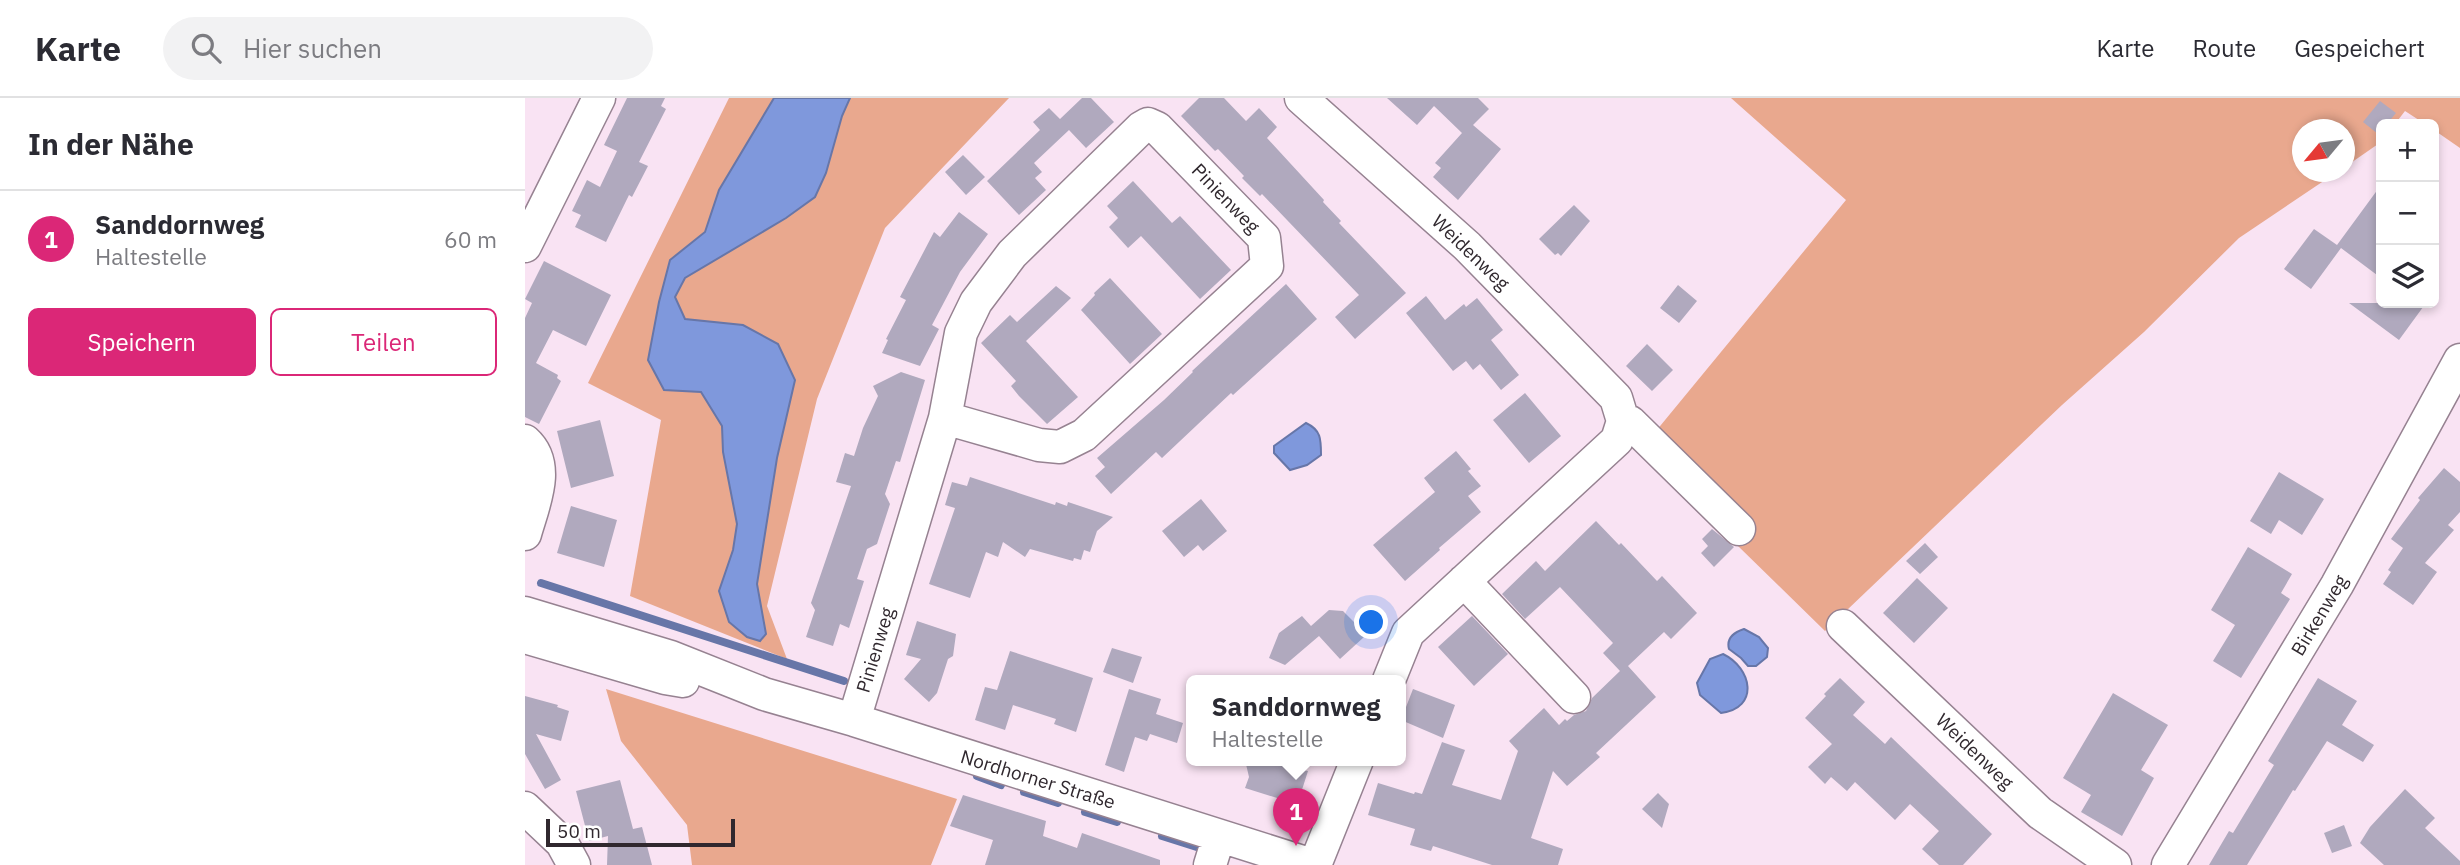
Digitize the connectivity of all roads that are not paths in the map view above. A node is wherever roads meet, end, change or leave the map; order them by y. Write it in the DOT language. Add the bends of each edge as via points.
graph roads {
  1 [pos="599,98"];
  2 [pos="1301,98"];
  3 [pos="525,246"];
  4 [pos="2460,360"];
  5 [pos="945,418"];
  6 [pos="1623,421"];
  7 [pos="525,441"];
  8 [pos="1739,529"];
  9 [pos="525,534"];
  10 [pos="1464,581"];
  11 [pos="525,613"];
  12 [pos="1843,626"];
  13 [pos="525,637"];
  14 [pos="1391,675"];
  15 [pos="764,694"];
  16 [pos="1574,697"];
  17 [pos="854,720"];
  18 [pos="1355,766"];
  19 [pos="525,808"];
  20 [pos="1214,850"];
  21 [pos="574,865"];
  22 [pos="1314,865"];
  23 [pos="2115,865"];
  24 [pos="2168,865"];
  1 -- 3 [label="street"];
  2 -- 6 [label="street, Weidenweg" via="1467,246 1616,398"];
  4 -- 24 [label="street, Birkenweg" via="2337,585"];
  5 -- 5 [label="street, Pinienweg" via="961,333 976,302 1012,254 1148,124 1264,238 1267,266 1084,435 1061,447 1039,445"];
  5 -- 17 [label="street, Pinienweg"];
  6 -- 8 [label="street" via="1630,422"];
  6 -- 10 [label="street" via="1617,440"];
  7 -- 9 [label="street" via="539,460 539,480"];
  10 -- 14 [label="street" via="1408,633"];
  10 -- 16 [label="street"];
  11 -- 15 [label="street, Nordhorner Straße" via="671,657"];
  12 -- 23 [label="street, Weidenweg" via="2040,813"];
  13 -- 15 [label="street, Nordhorner Straße" via="665,678"];
  15 -- 17 [label="street, Nordhorner Straße"];
  17 -- 20 [label="street, Nordhorner Straße"];
  18 -- 22 [label="street"];
  19 -- 21 [label="street" via="562,843"];
  20 -- 22 [label="street, Nordhorner Straße"];
}
